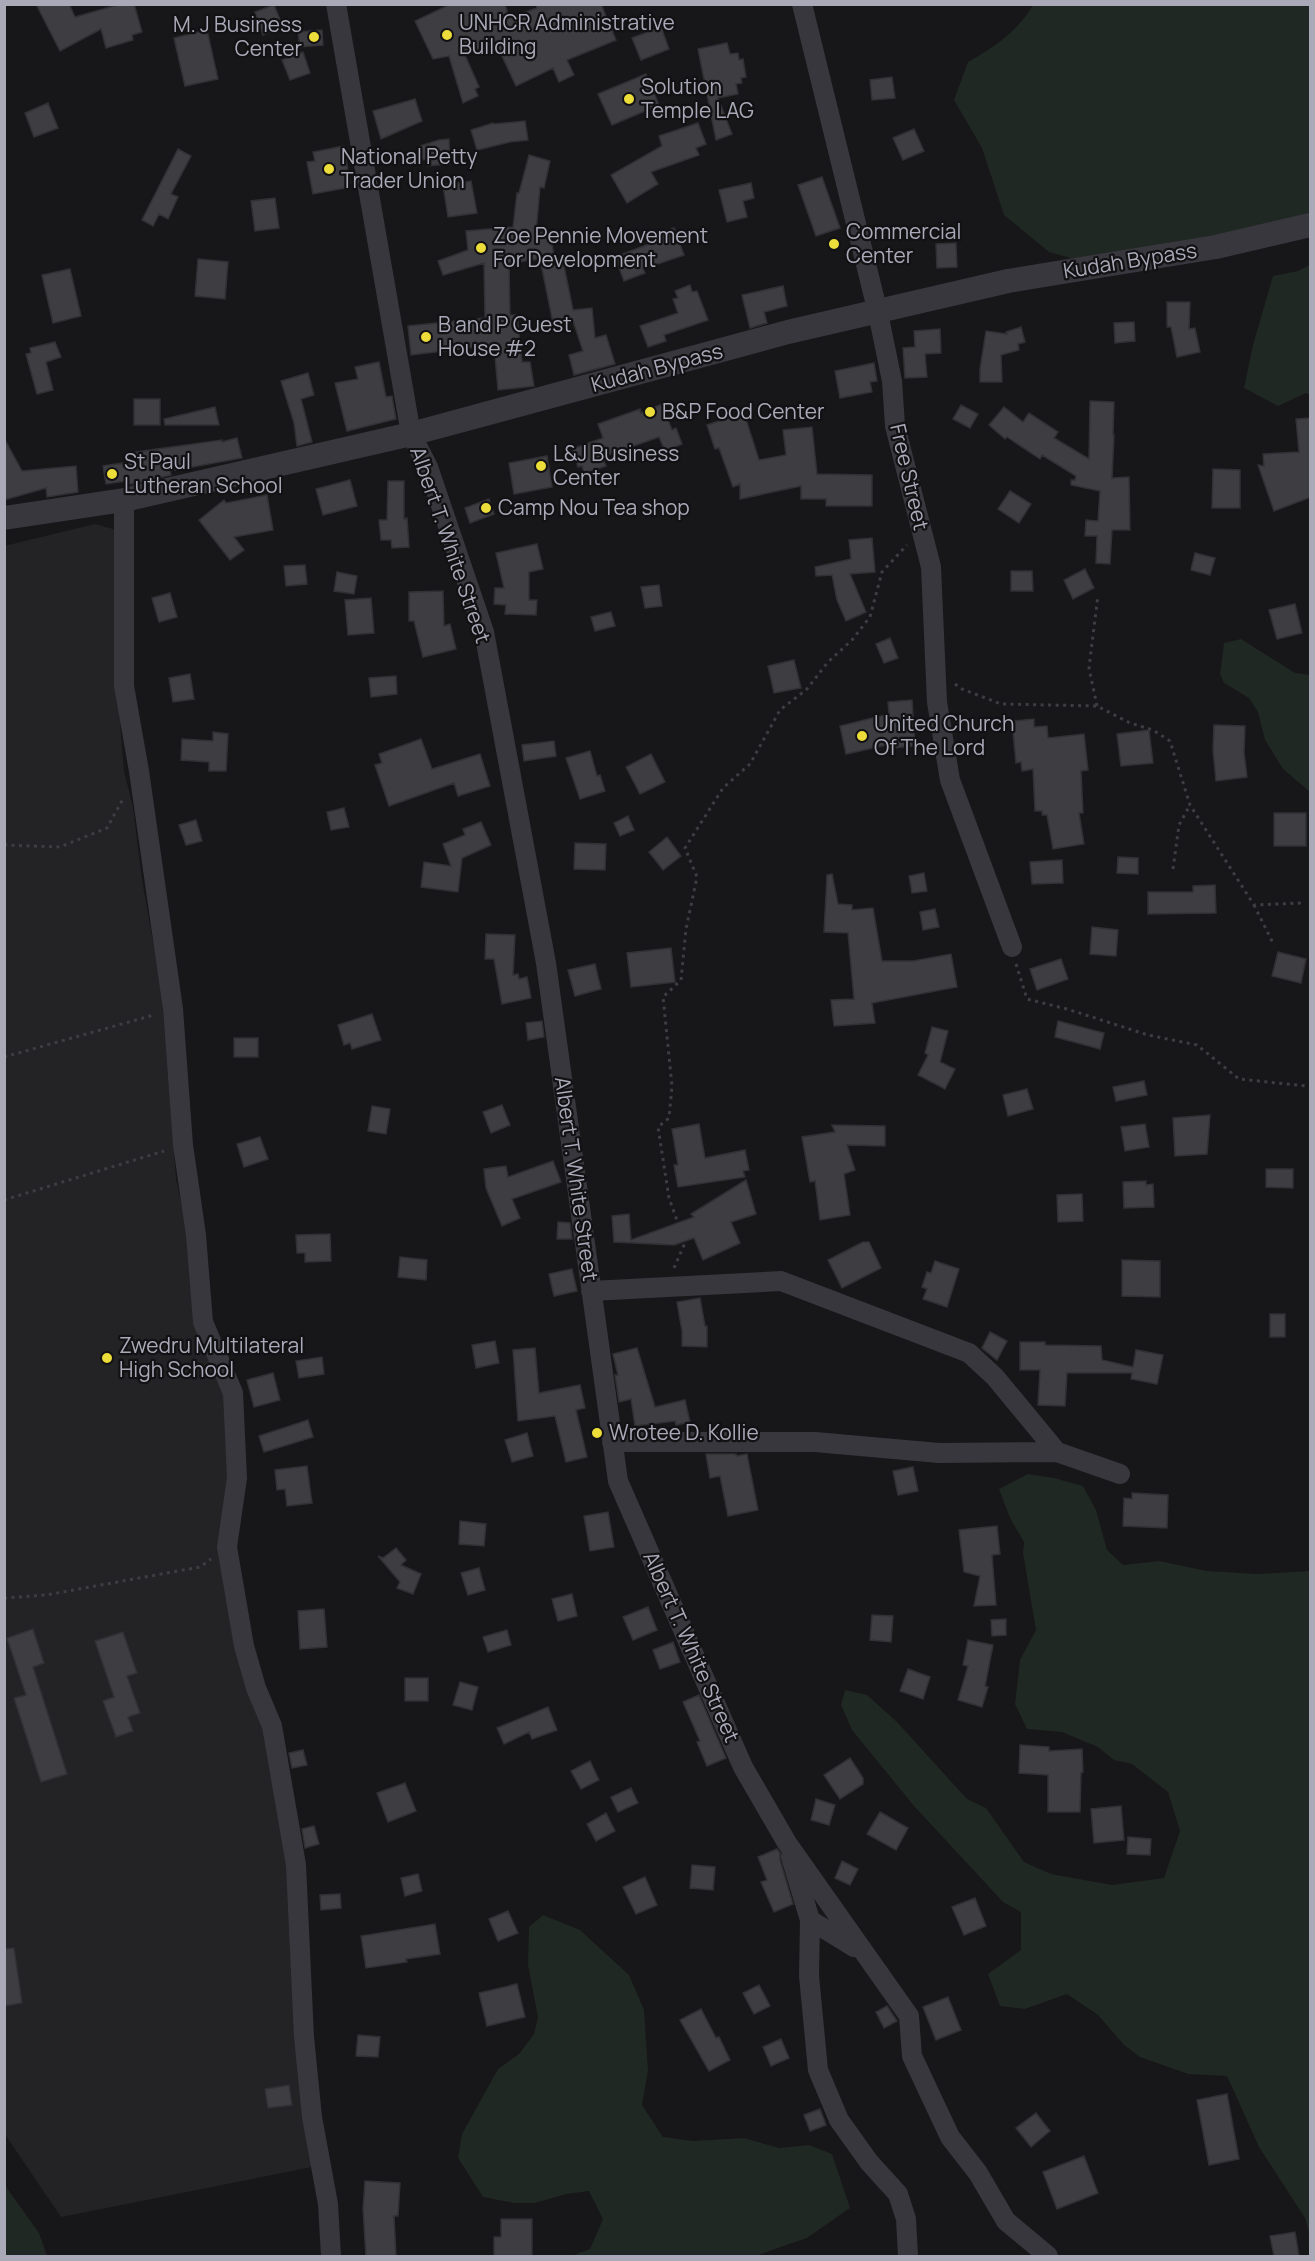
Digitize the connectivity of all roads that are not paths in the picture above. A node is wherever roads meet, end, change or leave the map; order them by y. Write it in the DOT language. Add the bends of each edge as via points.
graph roads {
  1 [pos="336,4"];
  2 [pos="802,4"];
  3 [pos="1311,225"];
  4 [pos="878,313"];
  5 [pos="411,434"];
  6 [pos="124,500"];
  7 [pos="4,518"];
  8 [pos="1011,948"];
  9 [pos="591,1291"];
  10 [pos="612,1442"];
  11 [pos="1057,1452"];
  12 [pos="1120,1474"];
  13 [pos="787,1843"];
  14 [pos="810,1920"];
  15 [pos="862,1952"];
  16 [pos="331,2256"];
  17 [pos="908,2256"];
  18 [pos="1048,2256"];
  1 -- 5 [label="street, Albert T. White Street"];
  2 -- 4 [label="street, Free Street"];
  3 -- 4 [label="street, Kudah Bypass" via="1216,247 1008,281"];
  4 -- 5 [label="street, Kudah Bypass" via="788,332"];
  4 -- 8 [label="street, Free Street" via="892,381 895,426 931,567 937,702 950,780"];
  5 -- 6 [label="street, Kudah Bypass"];
  5 -- 9 [label="street, Albert T. White Street" via="428,467 484,632 546,963"];
  6 -- 7 [label="street, Kudah Bypass"];
  6 -- 16 [label="street" via="124,686 140,771 173,1009 202,1322 233,1393 237,1478 227,1547 244,1647 272,1726 296,1864 304,2037 312,2117 328,2204"];
  9 -- 10 [label="street, Albert T. White Street"];
  9 -- 11 [label="street" via="781,1281 969,1353"];
  10 -- 11 [label="street" via="815,1442 939,1454"];
  10 -- 13 [label="street, Albert T. White Street" via="618,1480 743,1767"];
  11 -- 12 [label="street"];
  13 -- 14 [label="street"];
  13 -- 15 [label="street, Albert T. White Street"];
  14 -- 15 [label="street"];
  14 -- 17 [label="street" via="809,1976 818,2070 839,2120 898,2194 906,2219"];
  15 -- 18 [label="street, Albert T. White Street" via="909,2016 912,2056 950,2137 978,2173 1006,2221"];
}
